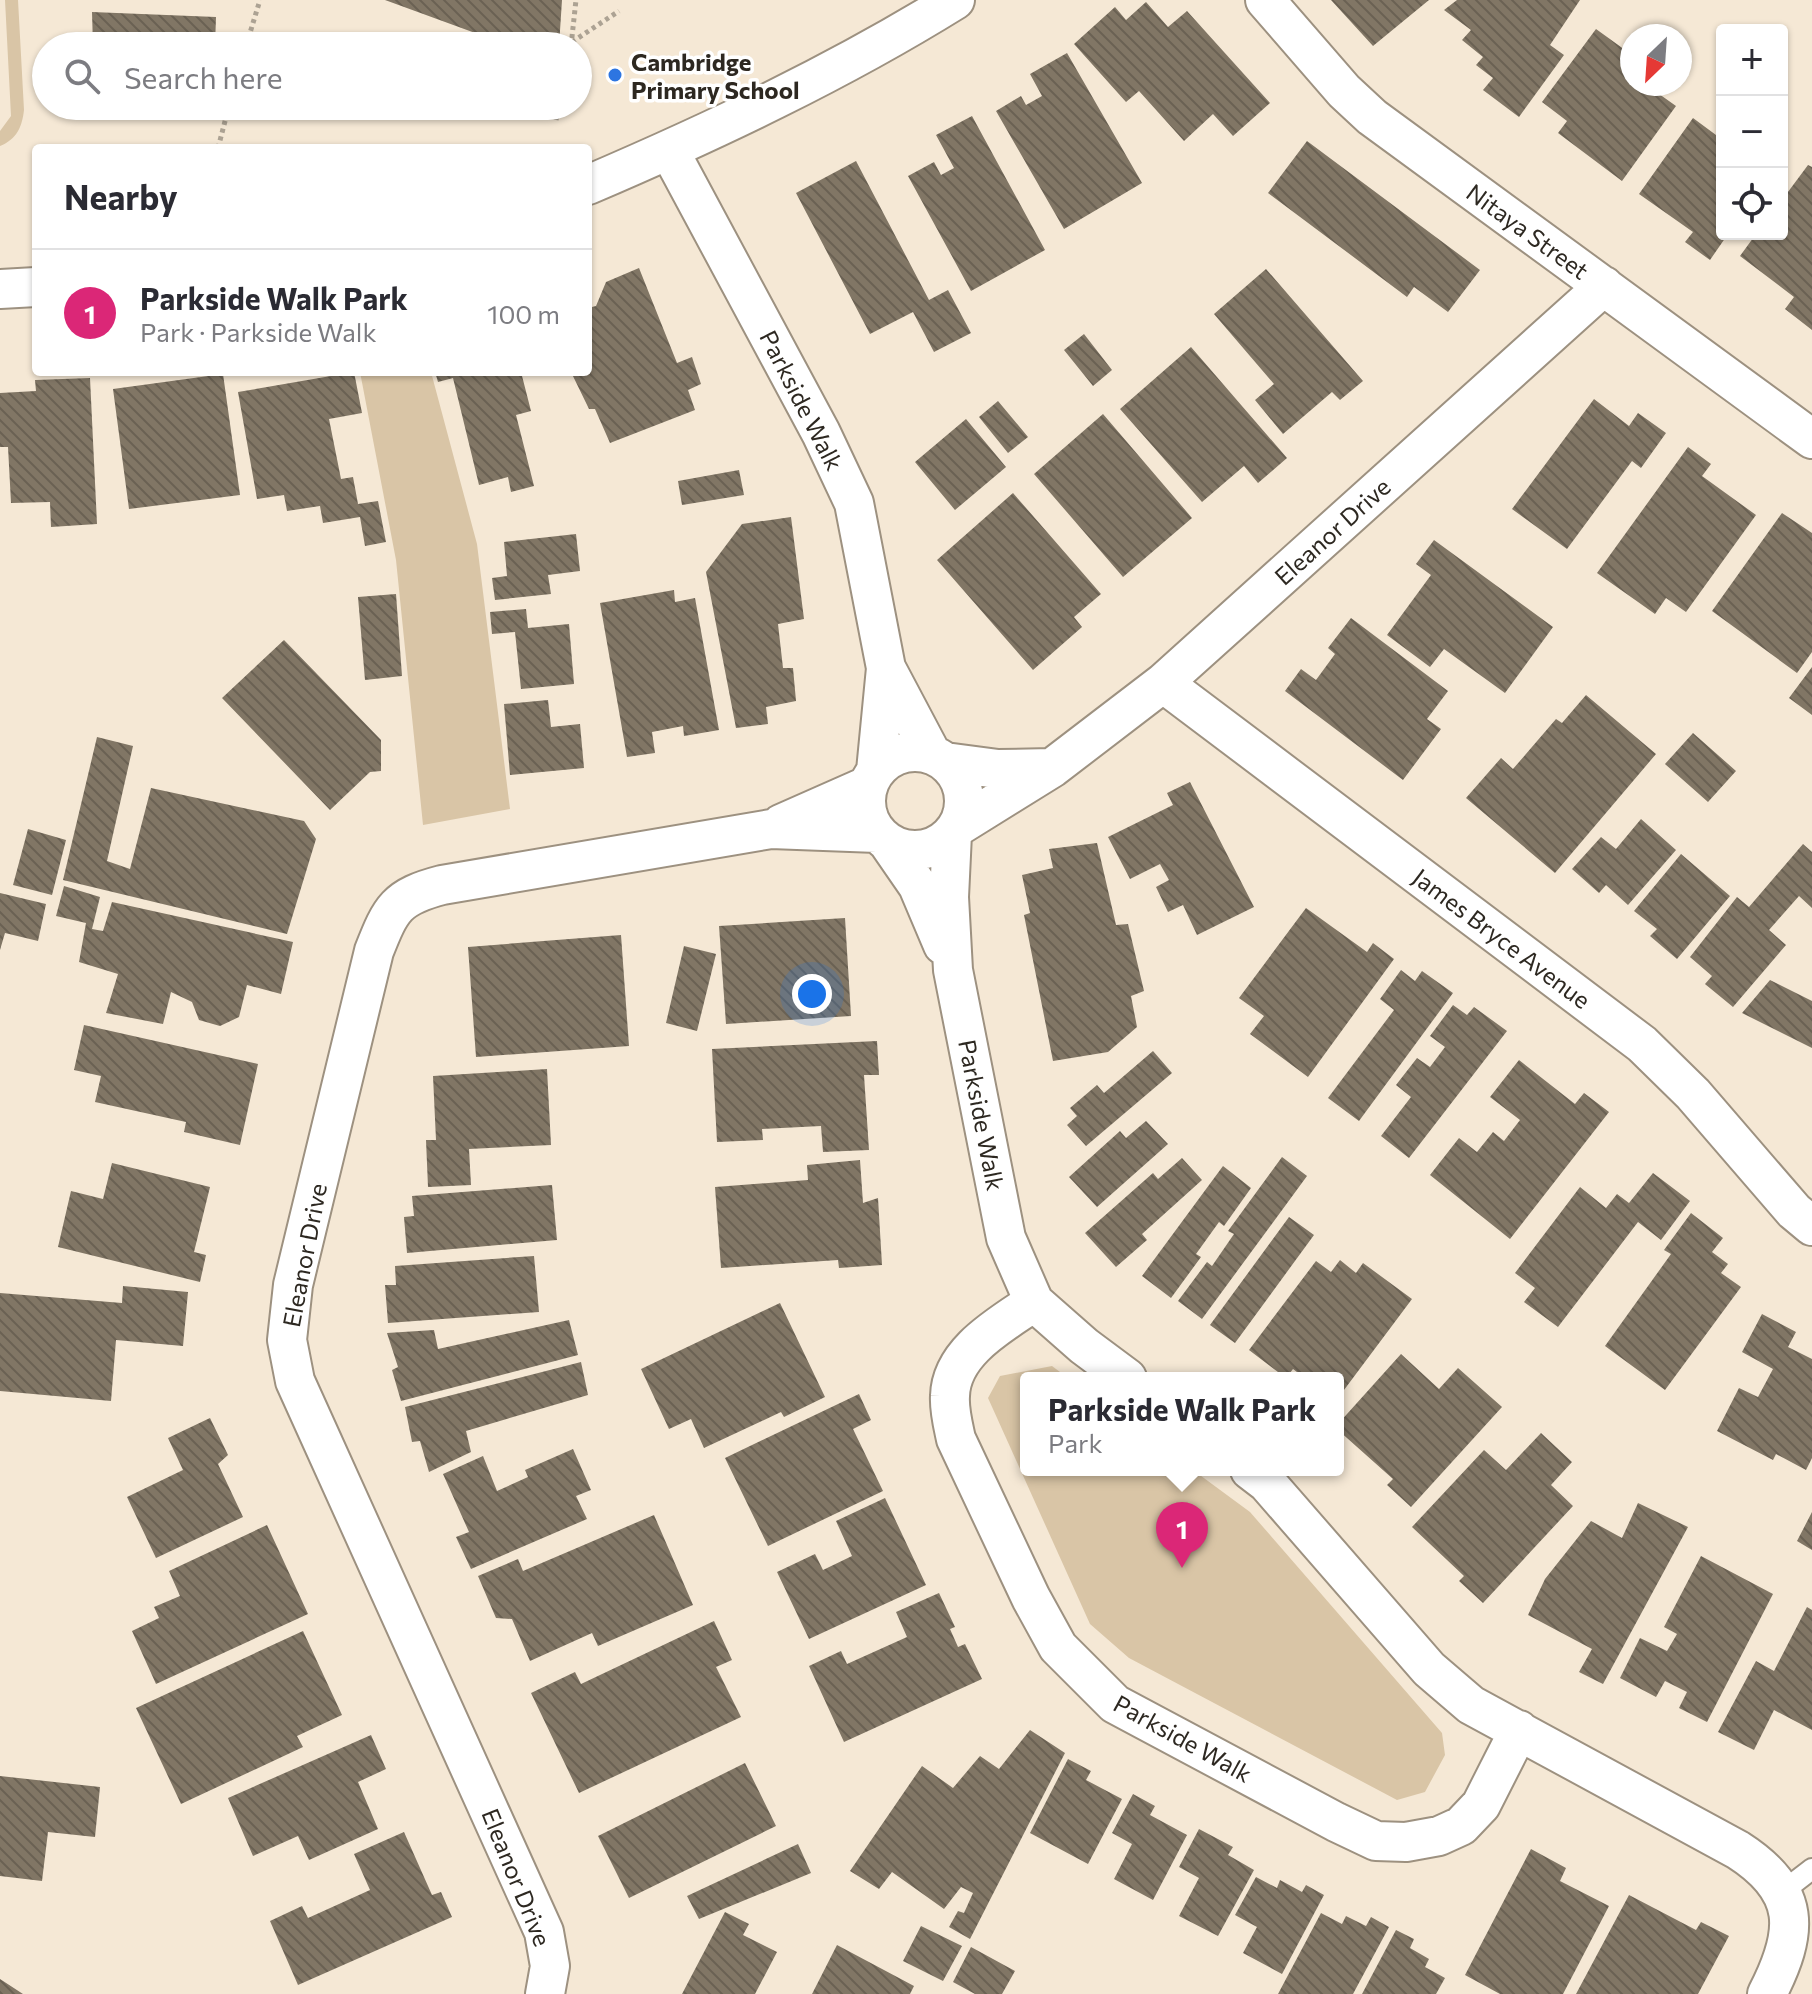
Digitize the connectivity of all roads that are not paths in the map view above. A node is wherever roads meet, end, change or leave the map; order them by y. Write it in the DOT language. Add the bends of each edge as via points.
graph roads {
  1 [pos="955,0"];
  2 [pos="1265,0"];
  3 [pos="669,150"];
  4 [pos="592,183"];
  5 [pos="1604,286"];
  6 [pos="32,287"];
  7 [pos="0,289"];
  8 [pos="1812,439"];
  9 [pos="886,668"];
  10 [pos="1163,683"];
  11 [pos="938,758"];
  12 [pos="1052,768"];
  13 [pos="871,778"];
  14 [pos="771,829"];
  15 [pos="954,831"];
  16 [pos="883,838"];
  17 [pos="953,970"];
  18 [pos="1812,1226"];
  19 [pos="1034,1302"];
  20 [pos="1119,1372"];
  21 [pos="1258,1476"];
  22 [pos="1519,1730"];
  23 [pos="1812,1869"];
  24 [pos="1782,1892"];
  25 [pos="545,1994"];
  26 [pos="1767,1994"];
  1 -- 3 [label="street" via="884,44"];
  2 -- 5 [label="street, Nitaya Street" via="1372,117"];
  3 -- 4 [label="street"];
  3 -- 9 [label="street, Parkside Walk" via="854,503"];
  5 -- 8 [label="street, Nitaya Street"];
  5 -- 10 [label="street, Eleanor Drive"];
  6 -- 7 [label="street"];
  9 -- 11 [label="street, Parkside Walk"];
  9 -- 13 [label="street, Parkside Walk"];
  10 -- 12 [label="street, Eleanor Drive"];
  10 -- 18 [label="street, James Bryce Avenue" via="1642,1044"];
  11 -- 12 [label="street" via="998,769"];
  11 -- 13 [label="street" via="903,753"];
  11 -- 15 [label="street" via="962,785 963,815"];
  12 -- 15 [label="street, Eleanor Drive"];
  13 -- 14 [label="street, Eleanor Drive"];
  13 -- 16 [label="street" via="865,802 868,819"];
  14 -- 16 [label="street, Eleanor Drive"];
  14 -- 25 [label="street, Eleanor Drive" via="442,885 397,904 374,951 293,1285 287,1340 295,1381 544,1932 550,1966"];
  15 -- 16 [label="street" via="935,847 921,850 904,850"];
  15 -- 17 [label="street, Parkside Walk" via="949,897"];
  16 -- 17 [label="street, Parkside Walk" via="918,886"];
  17 -- 19 [label="street, Parkside Walk" via="1006,1238"];
  19 -- 20 [label="street, Parkside Walk"];
  19 -- 22 [label="street, Parkside Walk" via="996,1328 961,1362 950,1395 956,1439 1058,1647 1115,1704 1376,1841 1406,1842 1461,1826 1481,1805"];
  21 -- 22 [label="street" via="1429,1669 1471,1705"];
  22 -- 24 [label="street" via="1738,1850 1773,1877"];
  23 -- 24 [label="lane"];
  24 -- 26 [label="street" via="1790,1921 1788,1943"];
}
